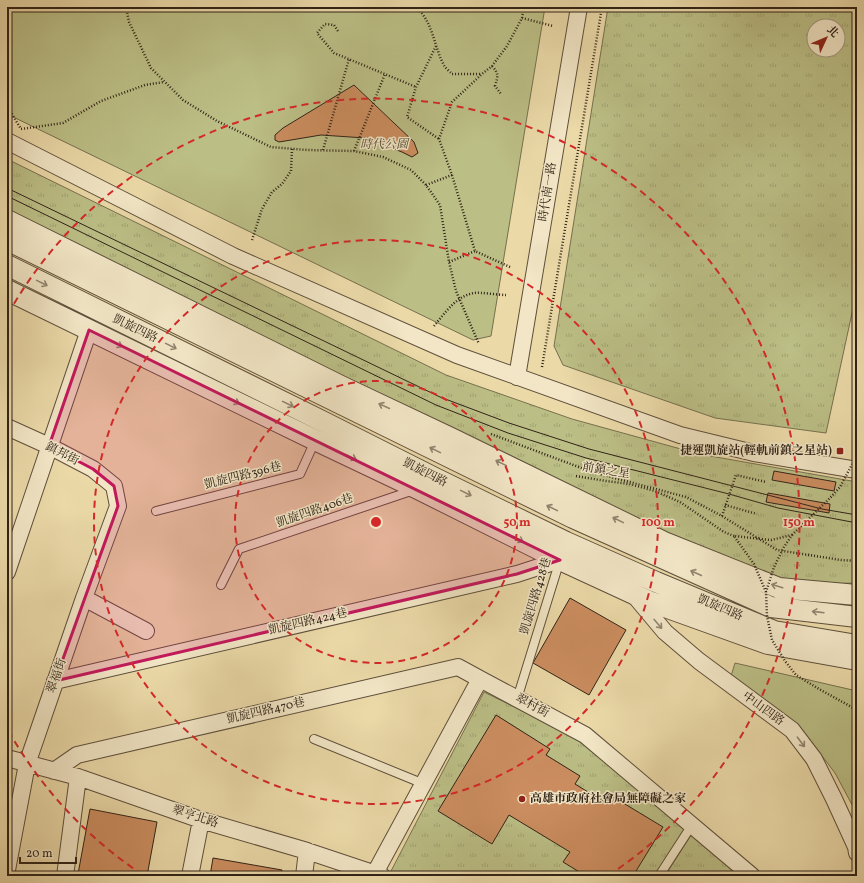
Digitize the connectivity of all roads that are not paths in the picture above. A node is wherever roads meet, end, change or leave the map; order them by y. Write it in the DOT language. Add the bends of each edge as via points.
graph roads {
  1 [pos="578,7"];
  2 [pos="7,141"];
  3 [pos="7,220"];
  4 [pos="7,240"];
  5 [pos="7,265"];
  6 [pos="7,290"];
  7 [pos="89,330"];
  8 [pos="517,377"];
  9 [pos="7,427"];
  10 [pos="315,440"];
  11 [pos="49,446"];
  12 [pos="857,470"];
  13 [pos="427,483"];
  14 [pos="114,486"];
  15 [pos="156,511"];
  16 [pos="570,530"];
  17 [pos="7,572"];
  18 [pos="221,585"];
  19 [pos="633,594"];
  20 [pos="857,596"];
  21 [pos="84,598"];
  22 [pos="857,617"];
  23 [pos="146,631"];
  24 [pos="857,645"];
  25 [pos="857,660"];
  26 [pos="480,679"];
  27 [pos="55,681"];
  28 [pos="517,699"];
  29 [pos="314,739"];
  30 [pos="7,758"];
  31 [pos="27,764"];
  32 [pos="54,770"];
  33 [pos="78,777"];
  34 [pos="424,784"];
  35 [pos="201,820"];
  36 [pos="692,825"];
  37 [pos="307,851"];
  38 [pos="857,853"];
  39 [pos="7,870"];
  40 [pos="379,875"];
  41 [pos="65,876"];
  42 [pos="190,876"];
  43 [pos="304,876"];
  44 [pos="659,876"];
  45 [pos="752,876"];
  1 -- 8 [label="street, 時代南一路"];
  2 -- 8 [label="street" via="233,256 456,355"];
  16 -- 3 [label="street, 凱旋四路, one-way" via="458,442"];
  16 -- 4 [label="street, 凱旋四路, one-way"];
  5 -- 13 [label="street, 凱旋四路, one-way" via="324,422"];
  6 -- 7 [label="street, 凱旋四路"];
  7 -- 10 [label="street, 凱旋四路, one-way"];
  7 -- 11 [label="street"];
  8 -- 12 [label="street" via="680,435 754,453"];
  9 -- 11 [label="street, 鎮邦街"];
  10 -- 13 [label="street, 凱旋四路, one-way"];
  10 -- 15 [label="lane, 凱旋四路396巷" via="300,474"];
  11 -- 14 [label="street, 鎮邦街" via="93,469"];
  11 -- 17 [label="street"];
  13 -- 16 [label="street, 凱旋四路, one-way"];
  13 -- 18 [label="lane, 凱旋四路406巷" via="239,549"];
  14 -- 21 [label="street, 翠福街" via="118,506"];
  16 -- 19 [label="street, 凱旋四路"];
  20 -- 16 [label="street, 凱旋四路, one-way" via="780,588 664,542"];
  22 -- 16 [label="street, 凱旋四路, one-way" via="771,607"];
  16 -- 24 [label="street, 凱旋四路" via="656,582 774,631"];
  16 -- 27 [label="street, 凱旋四路424巷" via="517,574"];
  16 -- 28 [label="lane, 凱旋四路428巷"];
  19 -- 25 [label="street, 凱旋四路" via="768,644"];
  19 -- 38 [label="street, 中山四路, one-way" via="665,632 699,661 792,730 814,759"];
  21 -- 23 [label="street"];
  21 -- 27 [label="street, 翠福街"];
  26 -- 28 [label="street, 翠村街"];
  26 -- 32 [label="street, 凱旋四路470巷" via="458,667 77,755"];
  26 -- 34 [label="street"];
  27 -- 31 [label="street, 翠福街"];
  28 -- 36 [label="street, 翠村街" via="585,735"];
  29 -- 34 [label="lane"];
  30 -- 31 [label="street, 翠亨北路"];
  31 -- 32 [label="street, 翠亨北路"];
  31 -- 39 [label="street, 翠福街"];
  32 -- 33 [label="street, 翠亨北路"];
  33 -- 35 [label="street, 翠亨北路"];
  33 -- 41 [label="street"];
  34 -- 40 [label="street"];
  35 -- 37 [label="street, 翠亨北路"];
  35 -- 42 [label="street"];
  36 -- 44 [label="lane"];
  36 -- 45 [label="street, 翠村街"];
  37 -- 40 [label="street, 翠亨北路"];
  37 -- 43 [label="street"];
}
